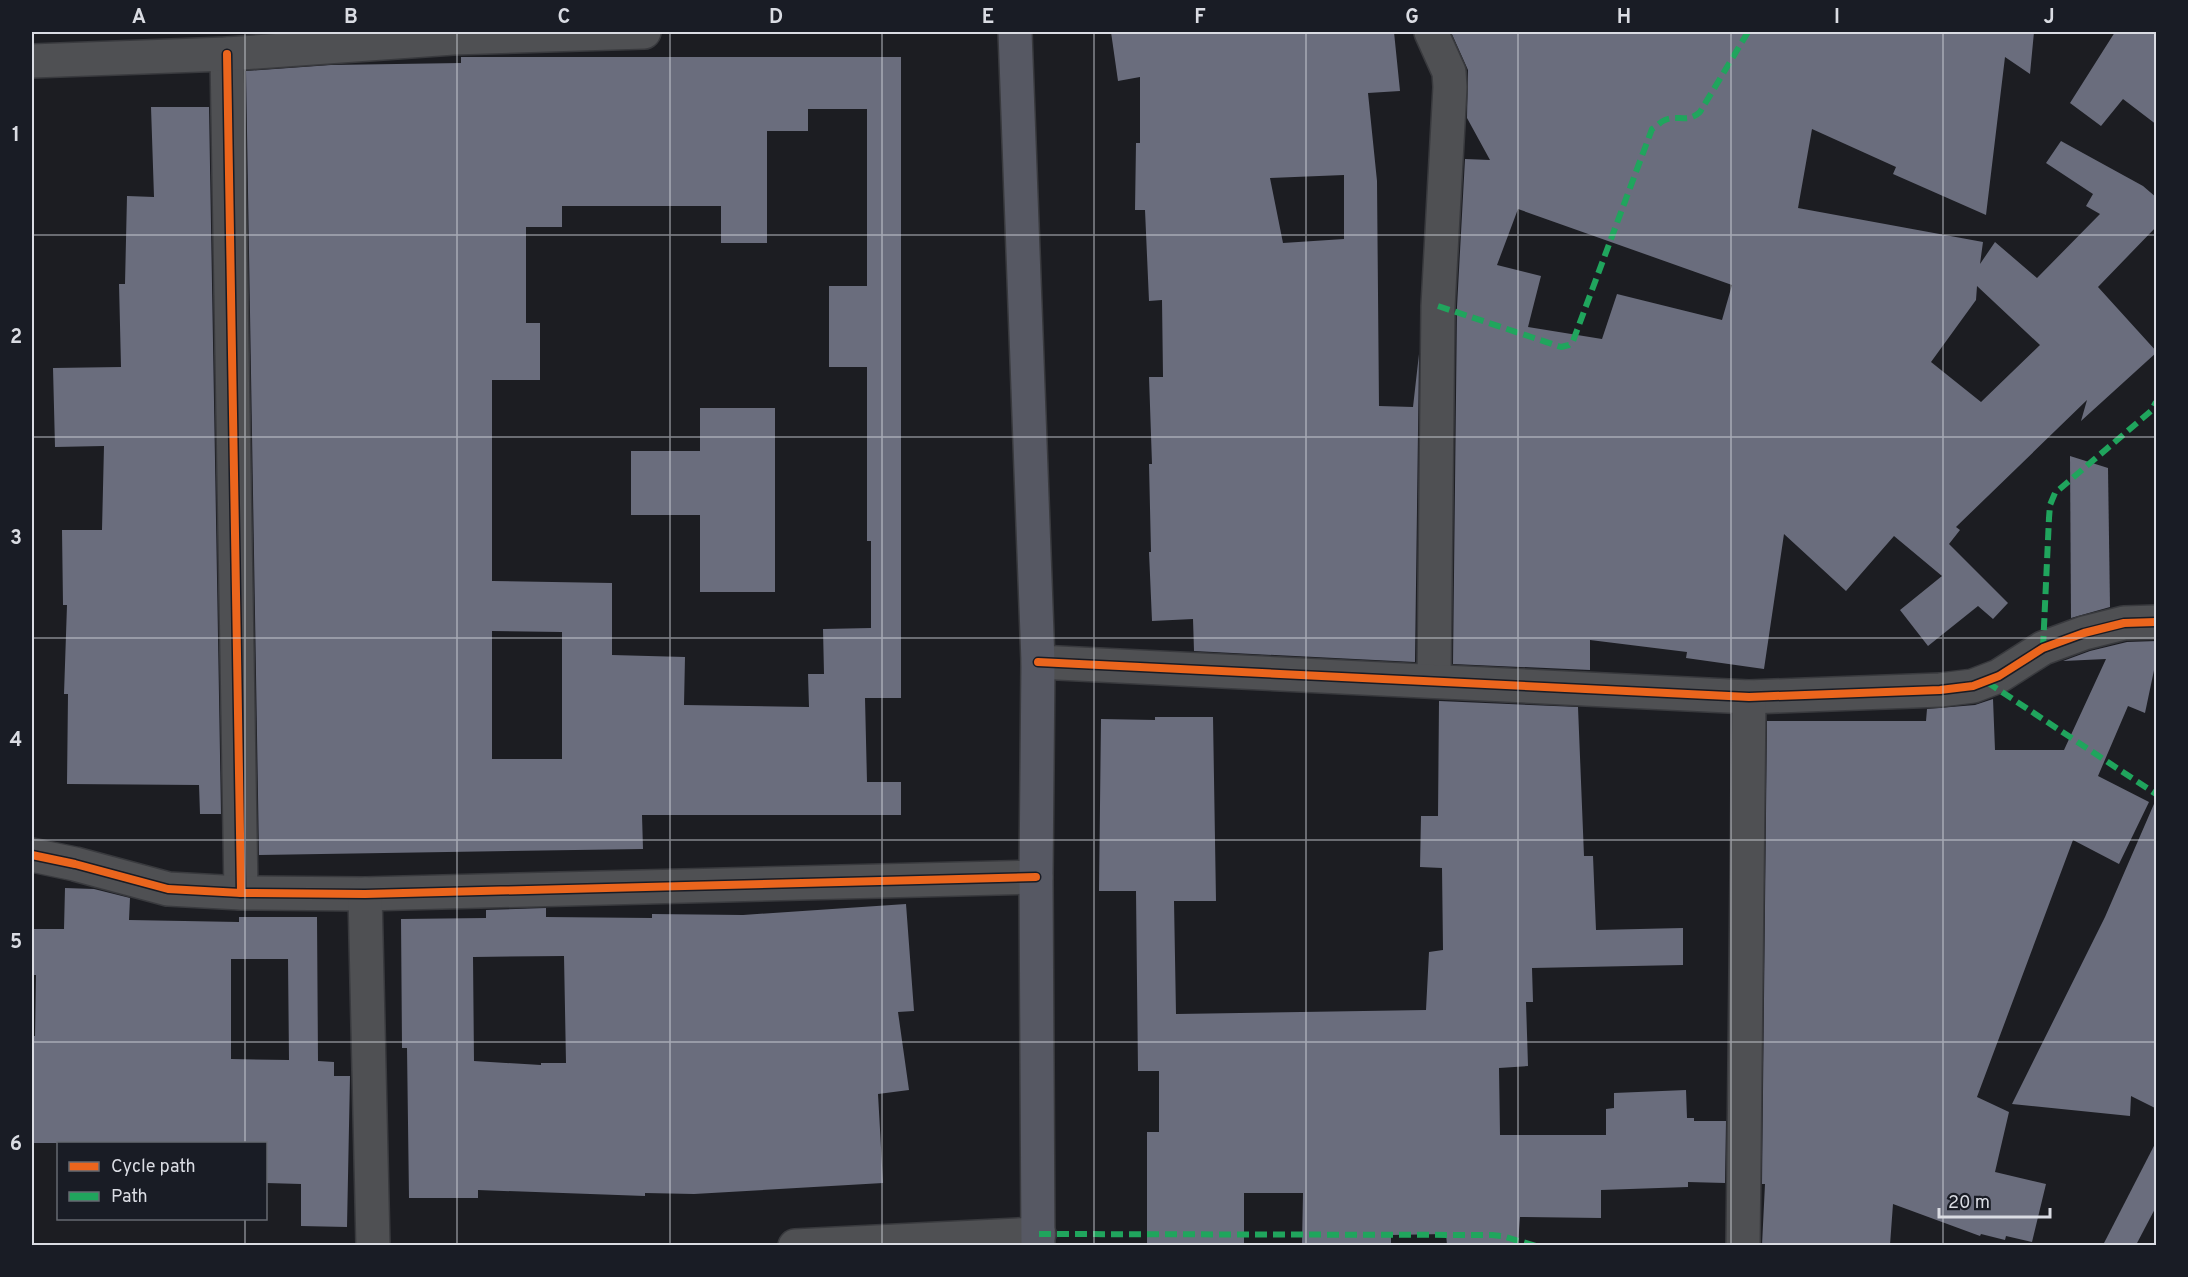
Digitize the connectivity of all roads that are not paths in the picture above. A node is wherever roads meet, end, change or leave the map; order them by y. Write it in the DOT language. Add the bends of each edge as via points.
graph roads {
  1 [pos="644,32"];
  2 [pos="1015,32"];
  3 [pos="1431,32"];
  4 [pos="227,54"];
  5 [pos="32,61"];
  6 [pos="2157,622"];
  7 [pos="1038,662"];
  8 [pos="1434,681"];
  9 [pos="1749,697"];
  10 [pos="32,855"];
  11 [pos="1036,877"];
  12 [pos="241,893"];
  13 [pos="365,894"];
  14 [pos="1038,1240"];
  15 [pos="373,1245"];
  16 [pos="795,1245"];
  17 [pos="1743,1245"];
  1 -- 4 [label="street" via="453,38"];
  2 -- 7 [label="highway"];
  3 -- 8 [label="street" via="1449,72 1450,87 1438,306"];
  4 -- 5 [label="street"];
  4 -- 12 [label="street"];
  6 -- 9 [label="street" via="2124,623 2084,633 2043,648 1999,676 1973,686"];
  7 -- 8 [label="street"];
  7 -- 11 [label="highway"];
  8 -- 9 [label="street"];
  9 -- 17 [label="street"];
  10 -- 12 [label="street" via="168,889"];
  11 -- 13 [label="street"];
  11 -- 14 [label="highway"];
  12 -- 13 [label="street"];
  13 -- 15 [label="street"];
  14 -- 16 [label="street"];
}
